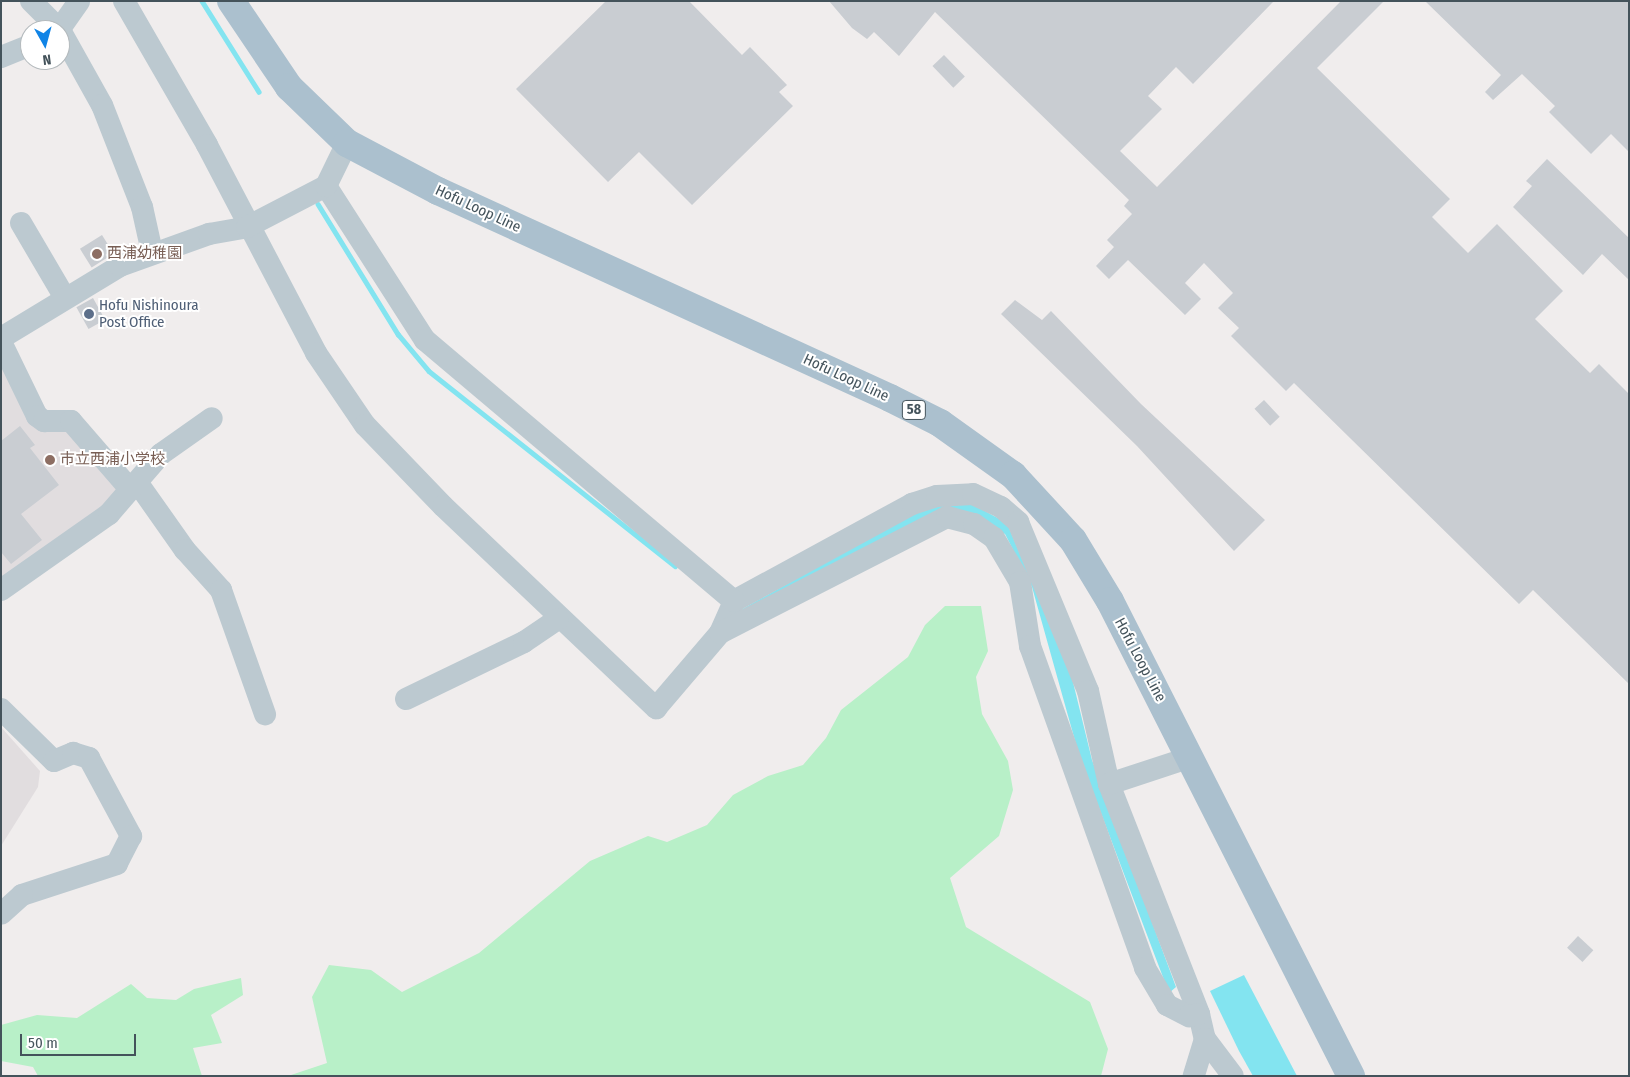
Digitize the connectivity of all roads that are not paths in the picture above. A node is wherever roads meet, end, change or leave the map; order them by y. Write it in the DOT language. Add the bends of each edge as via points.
graph roads {
  1 [pos="31,1"];
  2 [pos="78,1"];
  3 [pos="124,1"];
  4 [pos="231,1"];
  5 [pos="49,20"];
  6 [pos="66,20"];
  7 [pos="20,49"];
  8 [pos="70,49"];
  9 [pos="1,57"];
  10 [pos="347,143"];
  11 [pos="326,186"];
  12 [pos="21,223"];
  13 [pos="247,227"];
  14 [pos="152,252"];
  15 [pos="65,298"];
  16 [pos="1,338"];
  17 [pos="1,342"];
  18 [pos="212,418"];
  19 [pos="133,485"];
  20 [pos="1,590"];
  21 [pos="734,601"];
  22 [pos="558,618"];
  23 [pos="720,633"];
  24 [pos="406,699"];
  25 [pos="1,709"];
  26 [pos="265,714"];
  27 [pos="1191,758"];
  28 [pos="1109,784"];
  29 [pos="1,914"];
  30 [pos="1200,1014"];
  31 [pos="1205,1038"];
  32 [pos="1194,1076"];
  33 [pos="1233,1076"];
  34 [pos="1351,1076"];
  1 -- 5 [label="street"];
  2 -- 6 [label="street"];
  3 -- 13 [label="street" via="207,145"];
  4 -- 10 [label="main road, Hofu Loop Line / 58" via="289,87"];
  7 -- 9 [label="street"];
  8 -- 14 [label="street" via="102,105 142,207"];
  10 -- 11 [label="street"];
  10 -- 27 [label="main road, Hofu Loop Line / 58" via="438,191 890,398 968,441 1013,475 1073,540"];
  11 -- 13 [label="street"];
  11 -- 21 [label="street" via="425,340"];
  12 -- 15 [label="street"];
  13 -- 14 [label="street"];
  13 -- 22 [label="street" via="316,353 365,424"];
  14 -- 15 [label="street"];
  15 -- 16 [label="street"];
  17 -- 19 [label="street" via="37,416 44,421 71,421"];
  18 -- 19 [label="street" via="161,454"];
  19 -- 20 [label="street" via="109,514"];
  19 -- 26 [label="street" via="222,590"];
  21 -- 23 [label="street"];
  21 -- 28 [label="street" via="912,504 955,494 973,494 1001,507 1018,522 1030,543 1088,690"];
  22 -- 23 [label="street" via="656,708"];
  22 -- 24 [label="street" via="524,642"];
  23 -- 30 [label="street" via="947,518 974,524 994,538 1020,582 1030,646 1145,968 1167,1005 1189,1016"];
  25 -- 29 [label="street" via="54,761 73,752 89,758 131,836 117,864 22,895"];
  27 -- 28 [label="street"];
  27 -- 34 [label="main road, Hofu Loop Line / 58"];
  28 -- 30 [label="street"];
  30 -- 31 [label="street"];
  31 -- 32 [label="street"];
  31 -- 33 [label="street"];
}
